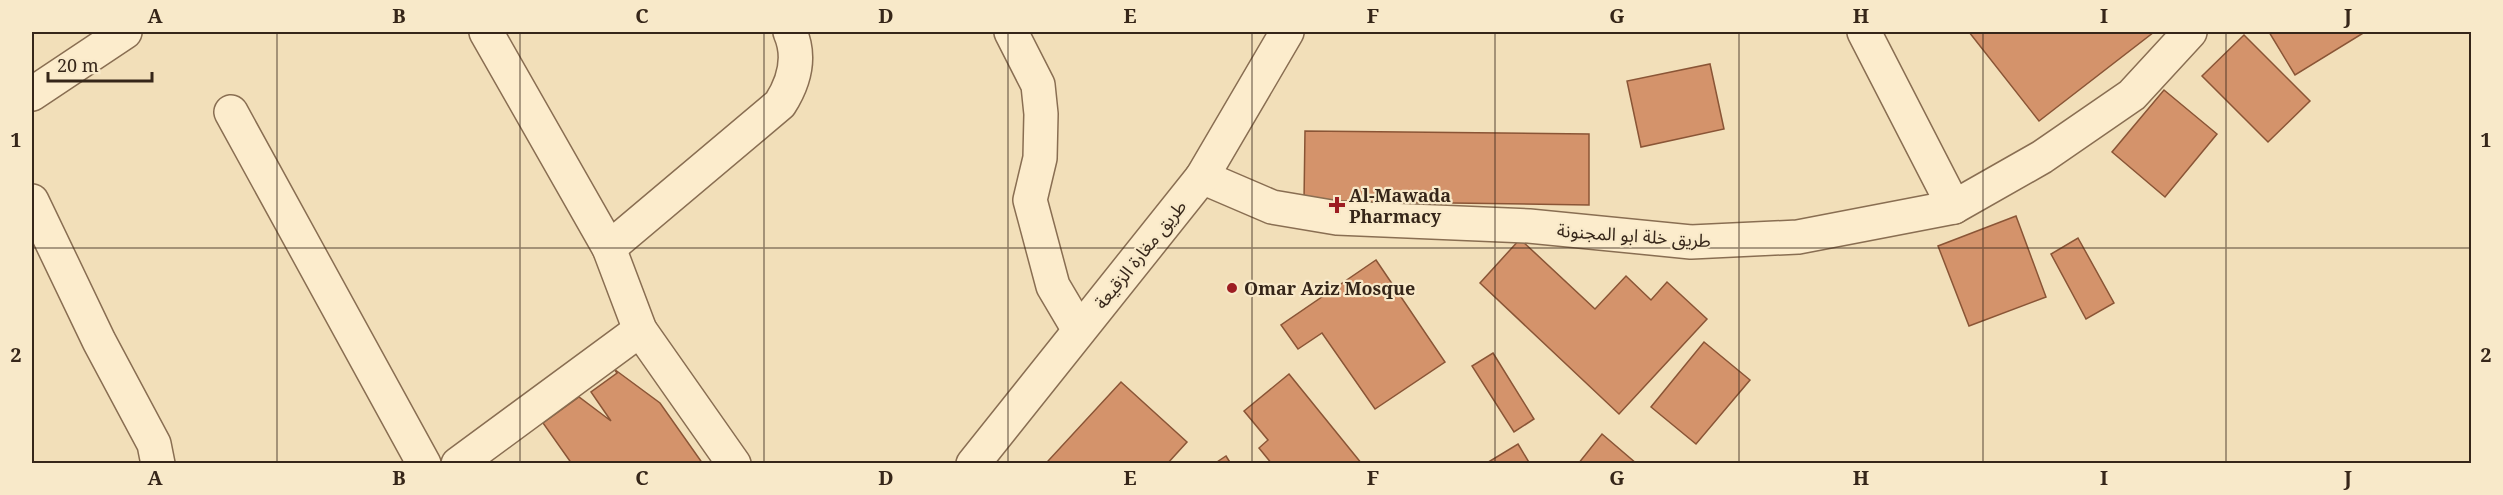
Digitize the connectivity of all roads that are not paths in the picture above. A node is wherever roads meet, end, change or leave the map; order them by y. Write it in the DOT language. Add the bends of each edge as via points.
graph roads {
  1 [pos="125,32"];
  2 [pos="486,32"];
  3 [pos="790,32"];
  4 [pos="1011,32"];
  5 [pos="1287,32"];
  6 [pos="1863,32"];
  7 [pos="2190,32"];
  8 [pos="32,94"];
  9 [pos="231,112"];
  10 [pos="1202,177"];
  11 [pos="32,201"];
  12 [pos="1954,207"];
  13 [pos="609,248"];
  14 [pos="640,330"];
  15 [pos="1079,330"];
  16 [pos="158,464"];
  17 [pos="424,464"];
  18 [pos="458,464"];
  19 [pos="734,464"];
  20 [pos="973,464"];
  1 -- 8 [label="street"];
  2 -- 13 [label="street"];
  3 -- 13 [label="street" via="795,46 795,71 780,104"];
  4 -- 15 [label="street" via="1038,85 1040,158 1030,200 1053,286"];
  5 -- 10 [label="street, طريق مغارة الزقيعة"];
  6 -- 12 [label="street"];
  7 -- 12 [label="street, طريق خلة ابو المجنونة" via="2132,94 2042,158"];
  9 -- 17 [label="street"];
  10 -- 12 [label="street, طريق خلة ابو المجنونة" via="1272,207 1337,218 1529,226 1691,243 1798,237"];
  10 -- 15 [label="street, طريق مغارة الزقيعة"];
  11 -- 16 [label="street" via="154,444"];
  13 -- 14 [label="street"];
  14 -- 18 [label="street"];
  14 -- 19 [label="street"];
  15 -- 20 [label="street, طريق مغارة الزقيعة"];
}
